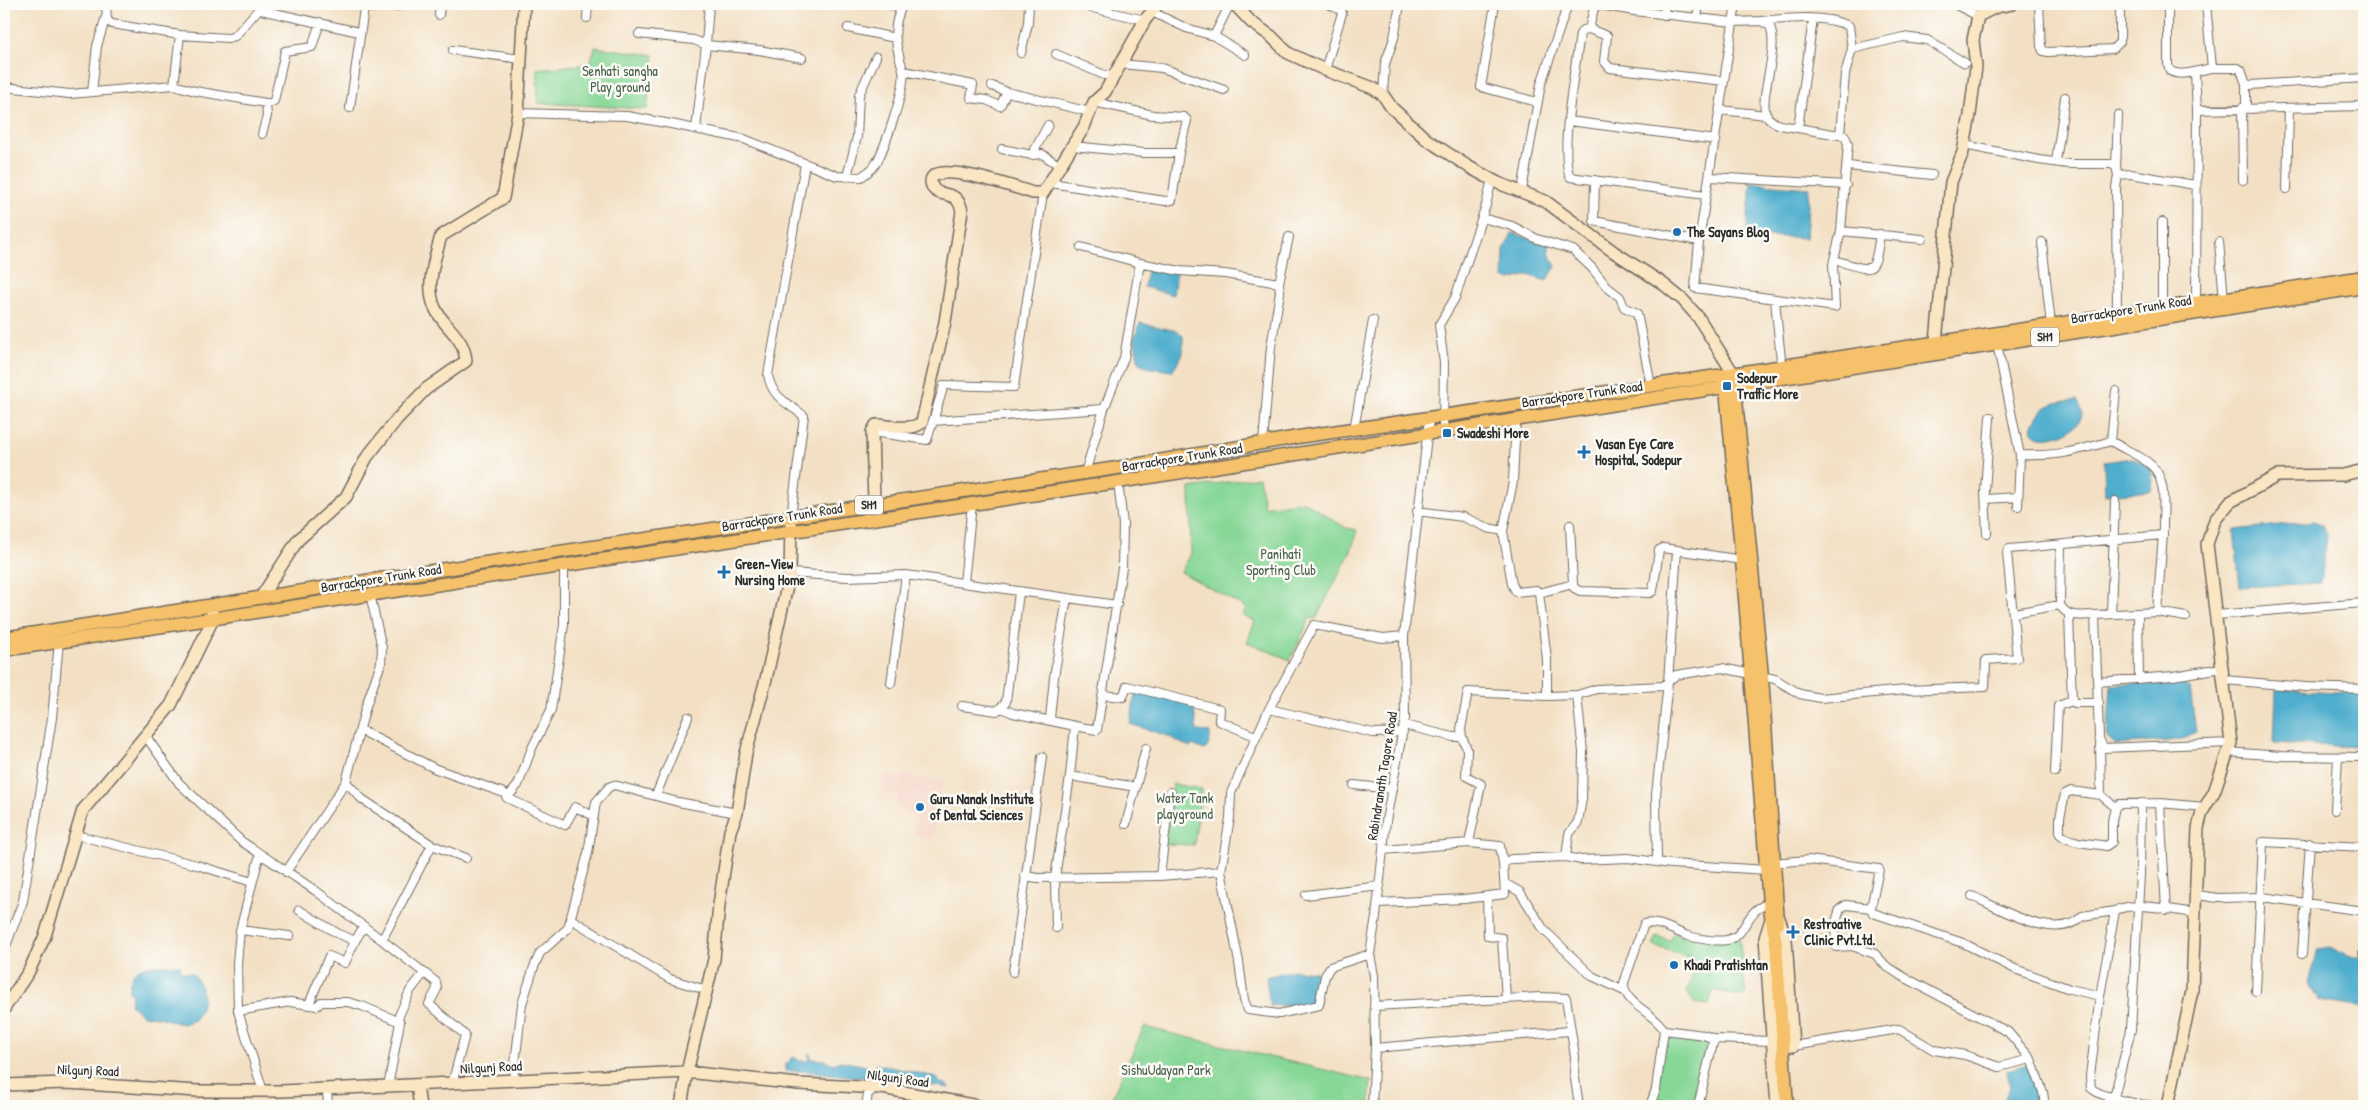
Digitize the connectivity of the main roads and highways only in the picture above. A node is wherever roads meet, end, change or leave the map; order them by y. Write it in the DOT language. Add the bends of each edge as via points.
graph roads {
  1 [pos="2364,277"];
  2 [pos="2364,288"];
  3 [pos="1783,372"];
  4 [pos="1729,377"];
  5 [pos="4,638"];
  6 [pos="4,650"];
  7 [pos="1757,675"];
  8 [pos="1769,865"];
  9 [pos="1776,919"];
  10 [pos="1787,1106"];
  1 -- 3 [label="main road, Barrackpore Trunk Road / SH1" via="1936,342"];
  2 -- 3 [label="main road, Barrackpore Trunk Road / SH1" via="1997,344"];
  3 -- 4 [label="main road, Barrackpore Trunk Road / SH1"];
  4 -- 5 [label="main road, Barrackpore Trunk Road / SH1" via="1263,443"];
  4 -- 6 [label="main road, Barrackpore Trunk Road / SH1" via="1443,431"];
  4 -- 7 [label="main road"];
  4 -- 7 [label="main road" via="1742,560"];
  7 -- 8 [label="main road"];
  8 -- 9 [label="main road"];
  8 -- 9 [label="main road" via="1769,904"];
  9 -- 10 [label="main road"];
}
